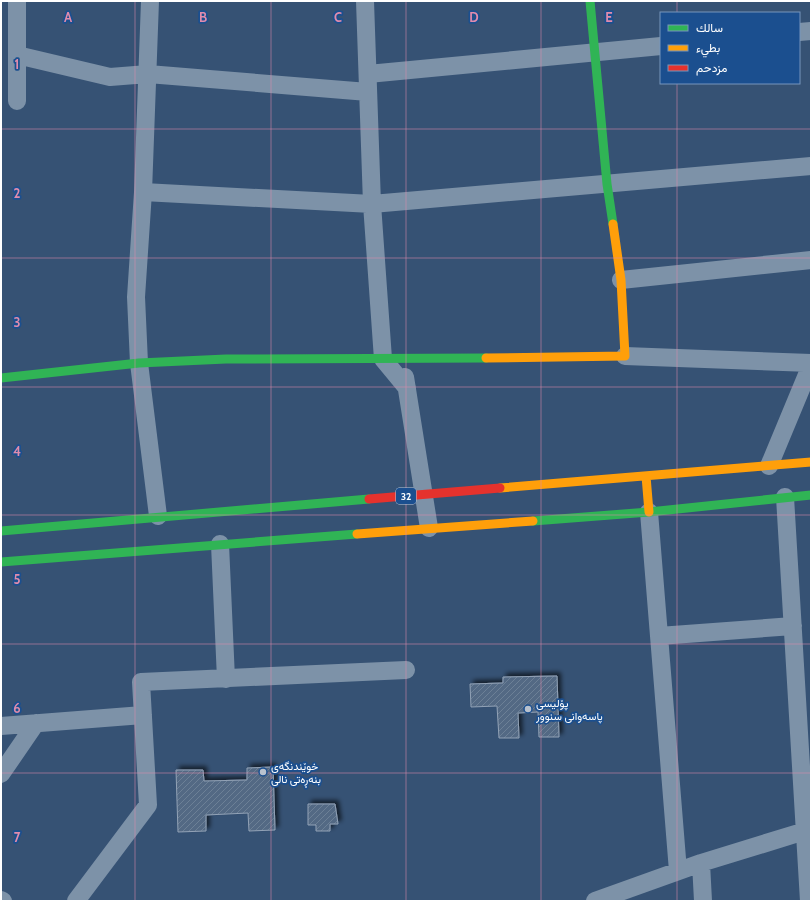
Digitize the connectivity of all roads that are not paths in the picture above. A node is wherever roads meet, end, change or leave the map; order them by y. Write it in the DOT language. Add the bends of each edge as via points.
graph roads {
  1 [pos="17,1"];
  2 [pos="150,1"];
  3 [pos="364,1"];
  4 [pos="590,1"];
  5 [pos="811,31"];
  6 [pos="800,32"];
  7 [pos="660,46"];
  8 [pos="595,52"];
  9 [pos="17,55"];
  10 [pos="148,74"];
  11 [pos="368,74"];
  12 [pos="368,92"];
  13 [pos="17,101"];
  14 [pos="811,166"];
  15 [pos="607,184"];
  16 [pos="143,192"];
  17 [pos="372,204"];
  18 [pos="811,260"];
  19 [pos="621,280"];
  20 [pos="625,356"];
  21 [pos="383,359"];
  22 [pos="402,360"];
  23 [pos="139,363"];
  24 [pos="811,364"];
  25 [pos="1,378"];
  26 [pos="407,388"];
  27 [pos="811,462"];
  28 [pos="770,466"];
  29 [pos="646,476"];
  30 [pos="424,494"];
  31 [pos="811,495"];
  32 [pos="785,497"];
  33 [pos="649,512"];
  34 [pos="158,516"];
  35 [pos="428,528"];
  36 [pos="1,531"];
  37 [pos="220,544"];
  38 [pos="1,562"];
  39 [pos="793,626"];
  40 [pos="659,636"];
  41 [pos="406,670"];
  42 [pos="226,679"];
  43 [pos="143,715"];
  44 [pos="36,723"];
  45 [pos="1,726"];
  46 [pos="1,774"];
  47 [pos="805,831"];
  48 [pos="701,863"];
  49 [pos="678,871"];
  50 [pos="76,901"];
  51 [pos="595,901"];
  52 [pos="703,901"];
  53 [pos="809,901"];
  1 -- 9 [label="street"];
  2 -- 10 [label="street"];
  3 -- 11 [label="street"];
  4 -- 8 [label="main road"];
  5 -- 6 [label="street"];
  7 -- 8 [label="street"];
  8 -- 11 [label="street"];
  8 -- 15 [label="main road"];
  9 -- 10 [label="street" via="110,77"];
  9 -- 13 [label="street"];
  10 -- 12 [label="street"];
  10 -- 16 [label="street"];
  11 -- 12 [label="street"];
  12 -- 17 [label="street"];
  14 -- 15 [label="street"];
  15 -- 17 [label="street"];
  15 -- 19 [label="main road"];
  16 -- 17 [label="street"];
  16 -- 23 [label="street" via="136,297"];
  17 -- 21 [label="street"];
  18 -- 19 [label="street"];
  19 -- 20 [label="main road"];
  20 -- 22 [label="main road"];
  20 -- 24 [label="street"];
  21 -- 22 [label="main road"];
  21 -- 23 [label="main road" via="226,359"];
  21 -- 26 [label="street"];
  22 -- 26 [label="street"];
  23 -- 25 [label="main road"];
  23 -- 34 [label="street"];
  24 -- 28 [label="street"];
  26 -- 30 [label="street"];
  27 -- 28 [label="main road, 32"];
  28 -- 29 [label="main road, 32"];
  29 -- 30 [label="main road, 32"];
  29 -- 33 [label="main road"];
  30 -- 34 [label="main road, 32"];
  30 -- 35 [label="street"];
  31 -- 32 [label="main road"];
  32 -- 33 [label="main road"];
  32 -- 39 [label="street"];
  33 -- 35 [label="main road"];
  33 -- 40 [label="street"];
  34 -- 36 [label="main road, 32"];
  35 -- 37 [label="main road"];
  37 -- 38 [label="main road"];
  37 -- 42 [label="street"];
  39 -- 40 [label="street"];
  39 -- 47 [label="street"];
  40 -- 49 [label="street"];
  41 -- 42 [label="street"];
  42 -- 43 [label="street" via="141,682"];
  43 -- 44 [label="street"];
  43 -- 50 [label="street" via="148,805"];
  44 -- 45 [label="street"];
  44 -- 46 [label="street"];
  47 -- 48 [label="street"];
  47 -- 53 [label="street"];
  48 -- 49 [label="street"];
  48 -- 52 [label="street"];
  49 -- 51 [label="street"];
}
